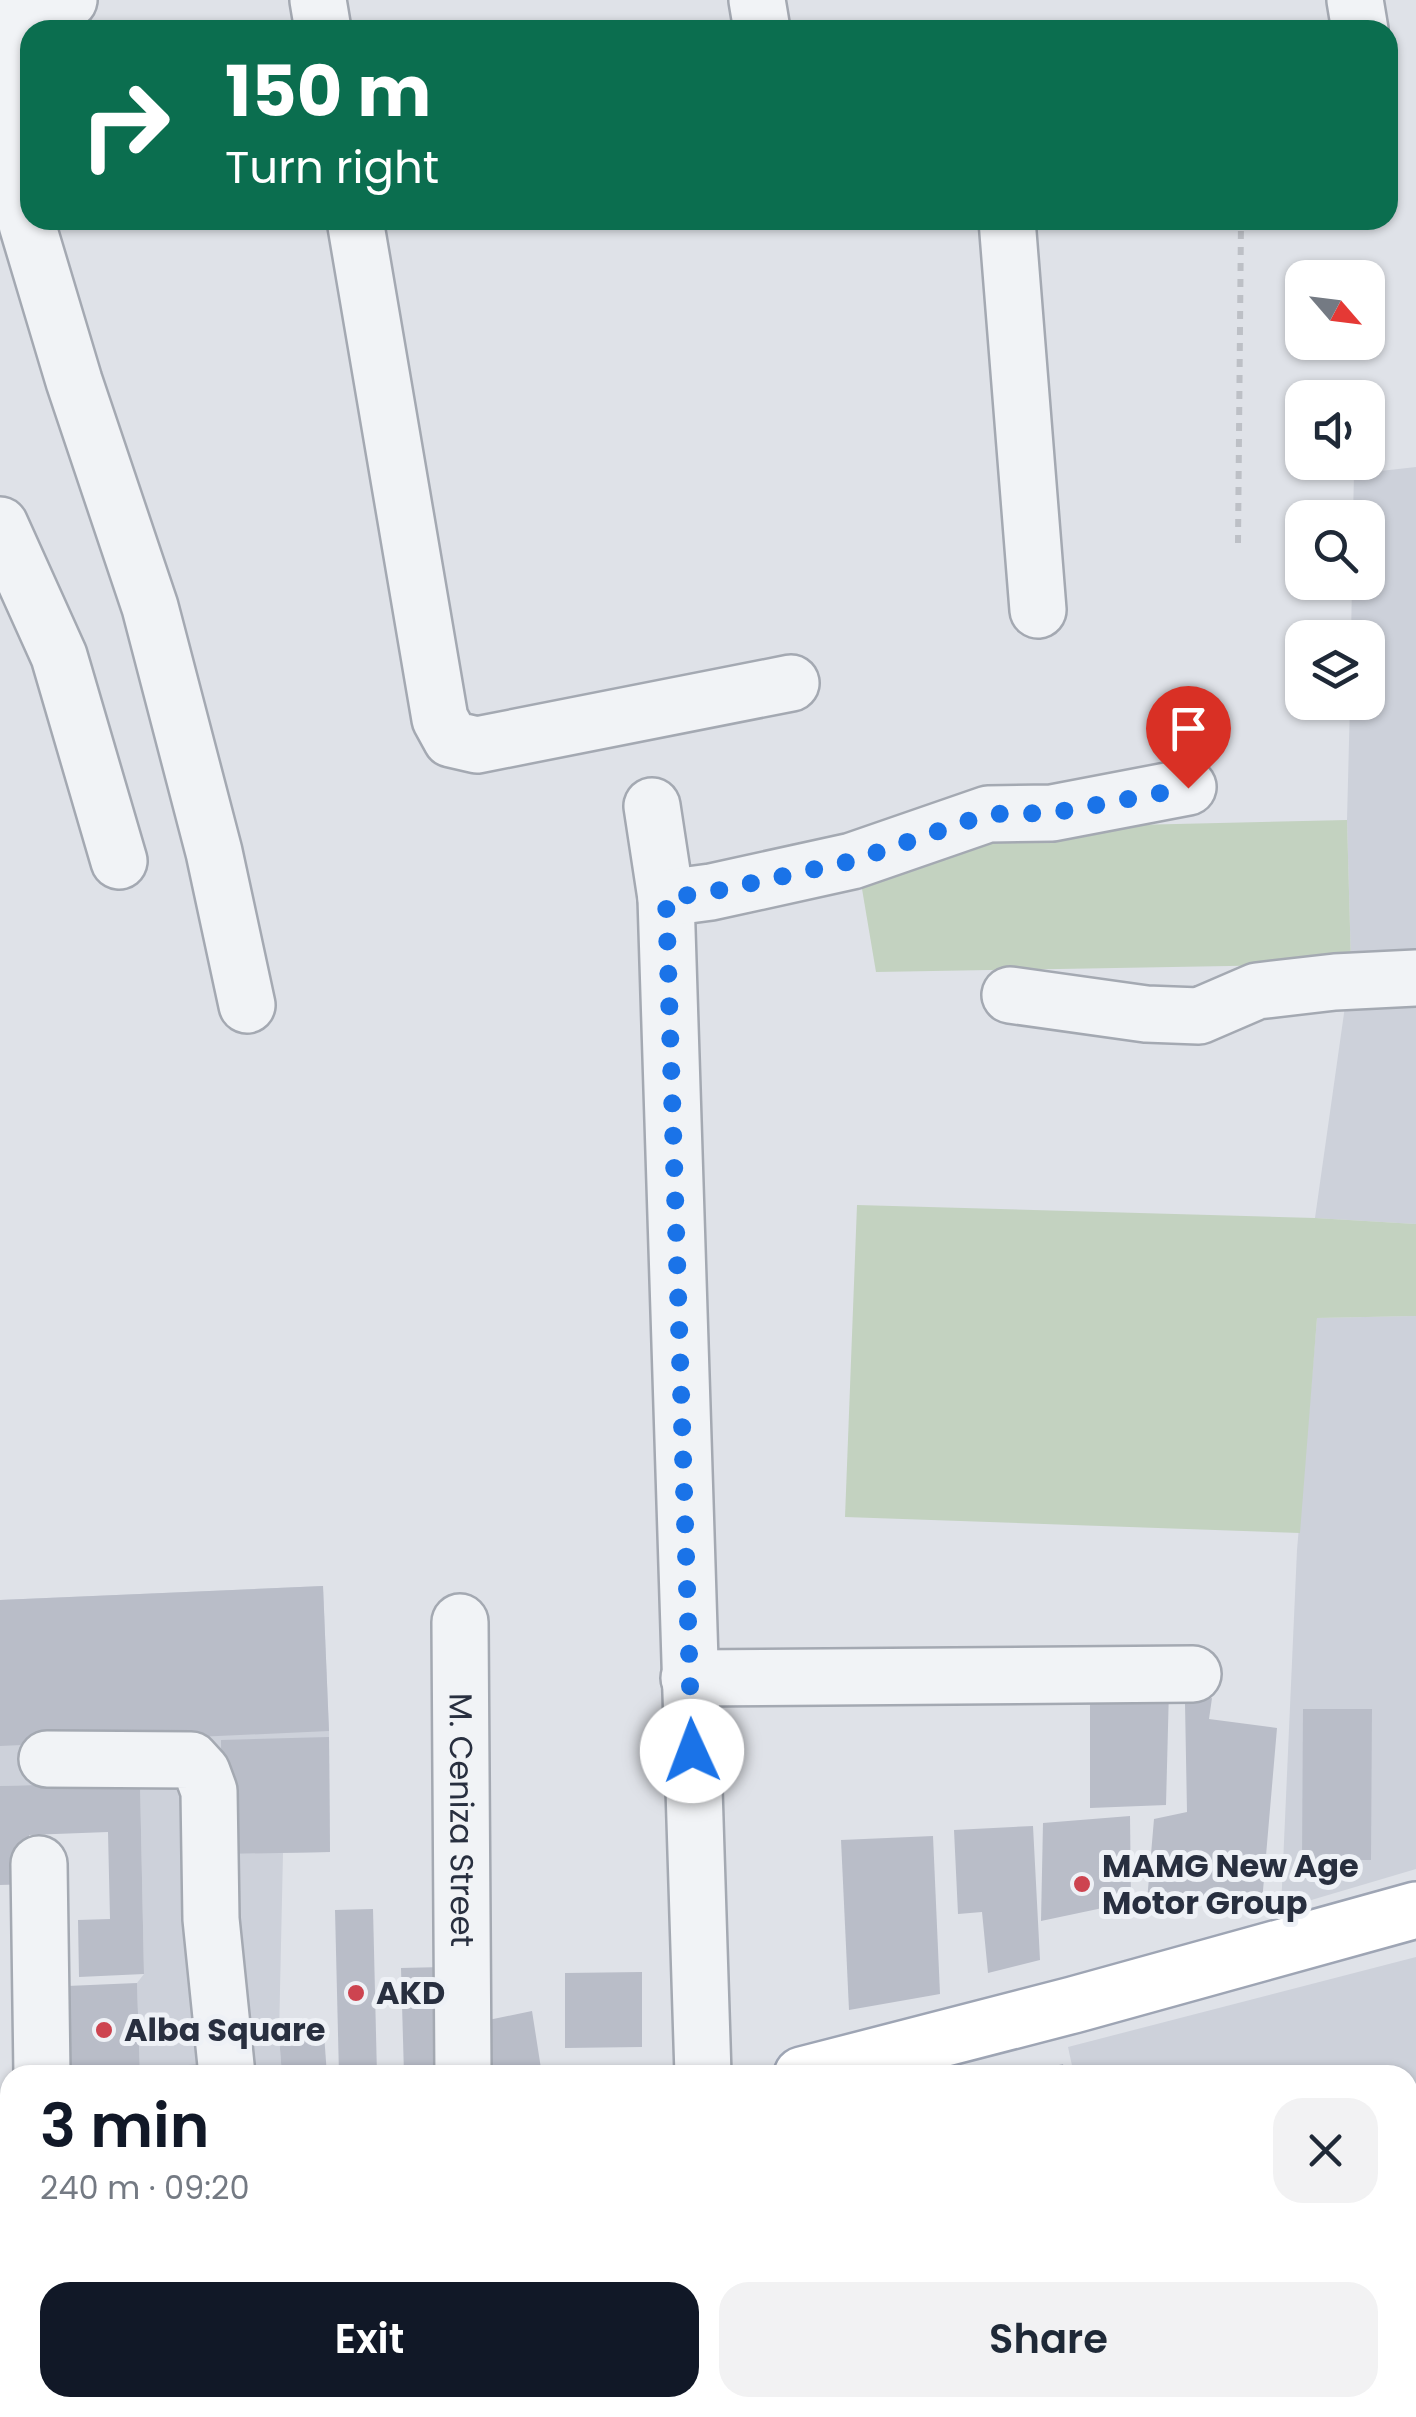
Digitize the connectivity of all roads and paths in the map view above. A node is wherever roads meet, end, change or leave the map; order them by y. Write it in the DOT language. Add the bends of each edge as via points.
graph roads {
  1 [pos="69,0"];
  2 [pos="20,175"];
  3 [pos="29,230"];
  4 [pos="358,230"];
  5 [pos="1008,230"];
  6 [pos="1242,230"];
  7 [pos="0,525"];
  8 [pos="1238,544"];
  9 [pos="1038,610"];
  10 [pos="790,683"];
  11 [pos="1188,788"];
  12 [pos="652,806"];
  13 [pos="119,861"];
  14 [pos="666,898"];
  15 [pos="1416,978"];
  16 [pos="1010,994"];
  17 [pos="248,1005"];
  18 [pos="460,1622"];
  19 [pos="1192,1674"];
  20 [pos="689,1678"];
  21 [pos="47,1759"];
  22 [pos="39,1864"];
  23 [pos="1416,1910"];
  24 [pos="42,2065"];
  25 [pos="226,2065"];
  26 [pos="463,2065"];
  27 [pos="703,2065"];
  28 [pos="841,2065"];
  1 -- 2 [label="street" via="23,13 8,28 2,50"];
  3 -- 17 [label="street" via="150,607"];
  4 -- 10 [label="street" via="440,719 451,739 477,745"];
  5 -- 9 [label="street"];
  6 -- 8 [label="path"];
  7 -- 13 [label="street" via="59,656"];
  11 -- 14 [label="street" via="1052,813 988,814 852,861"];
  12 -- 14 [label="street"];
  14 -- 20 [label="street"];
  15 -- 16 [label="street" via="1257,991 1199,1016"];
  18 -- 26 [label="street, M. Ceniza Street"];
  19 -- 20 [label="street"];
  20 -- 27 [label="street"];
  21 -- 25 [label="street" via="191,1760 202,1772"];
  22 -- 24 [label="street"];
  23 -- 28 [label="main road"];
}
